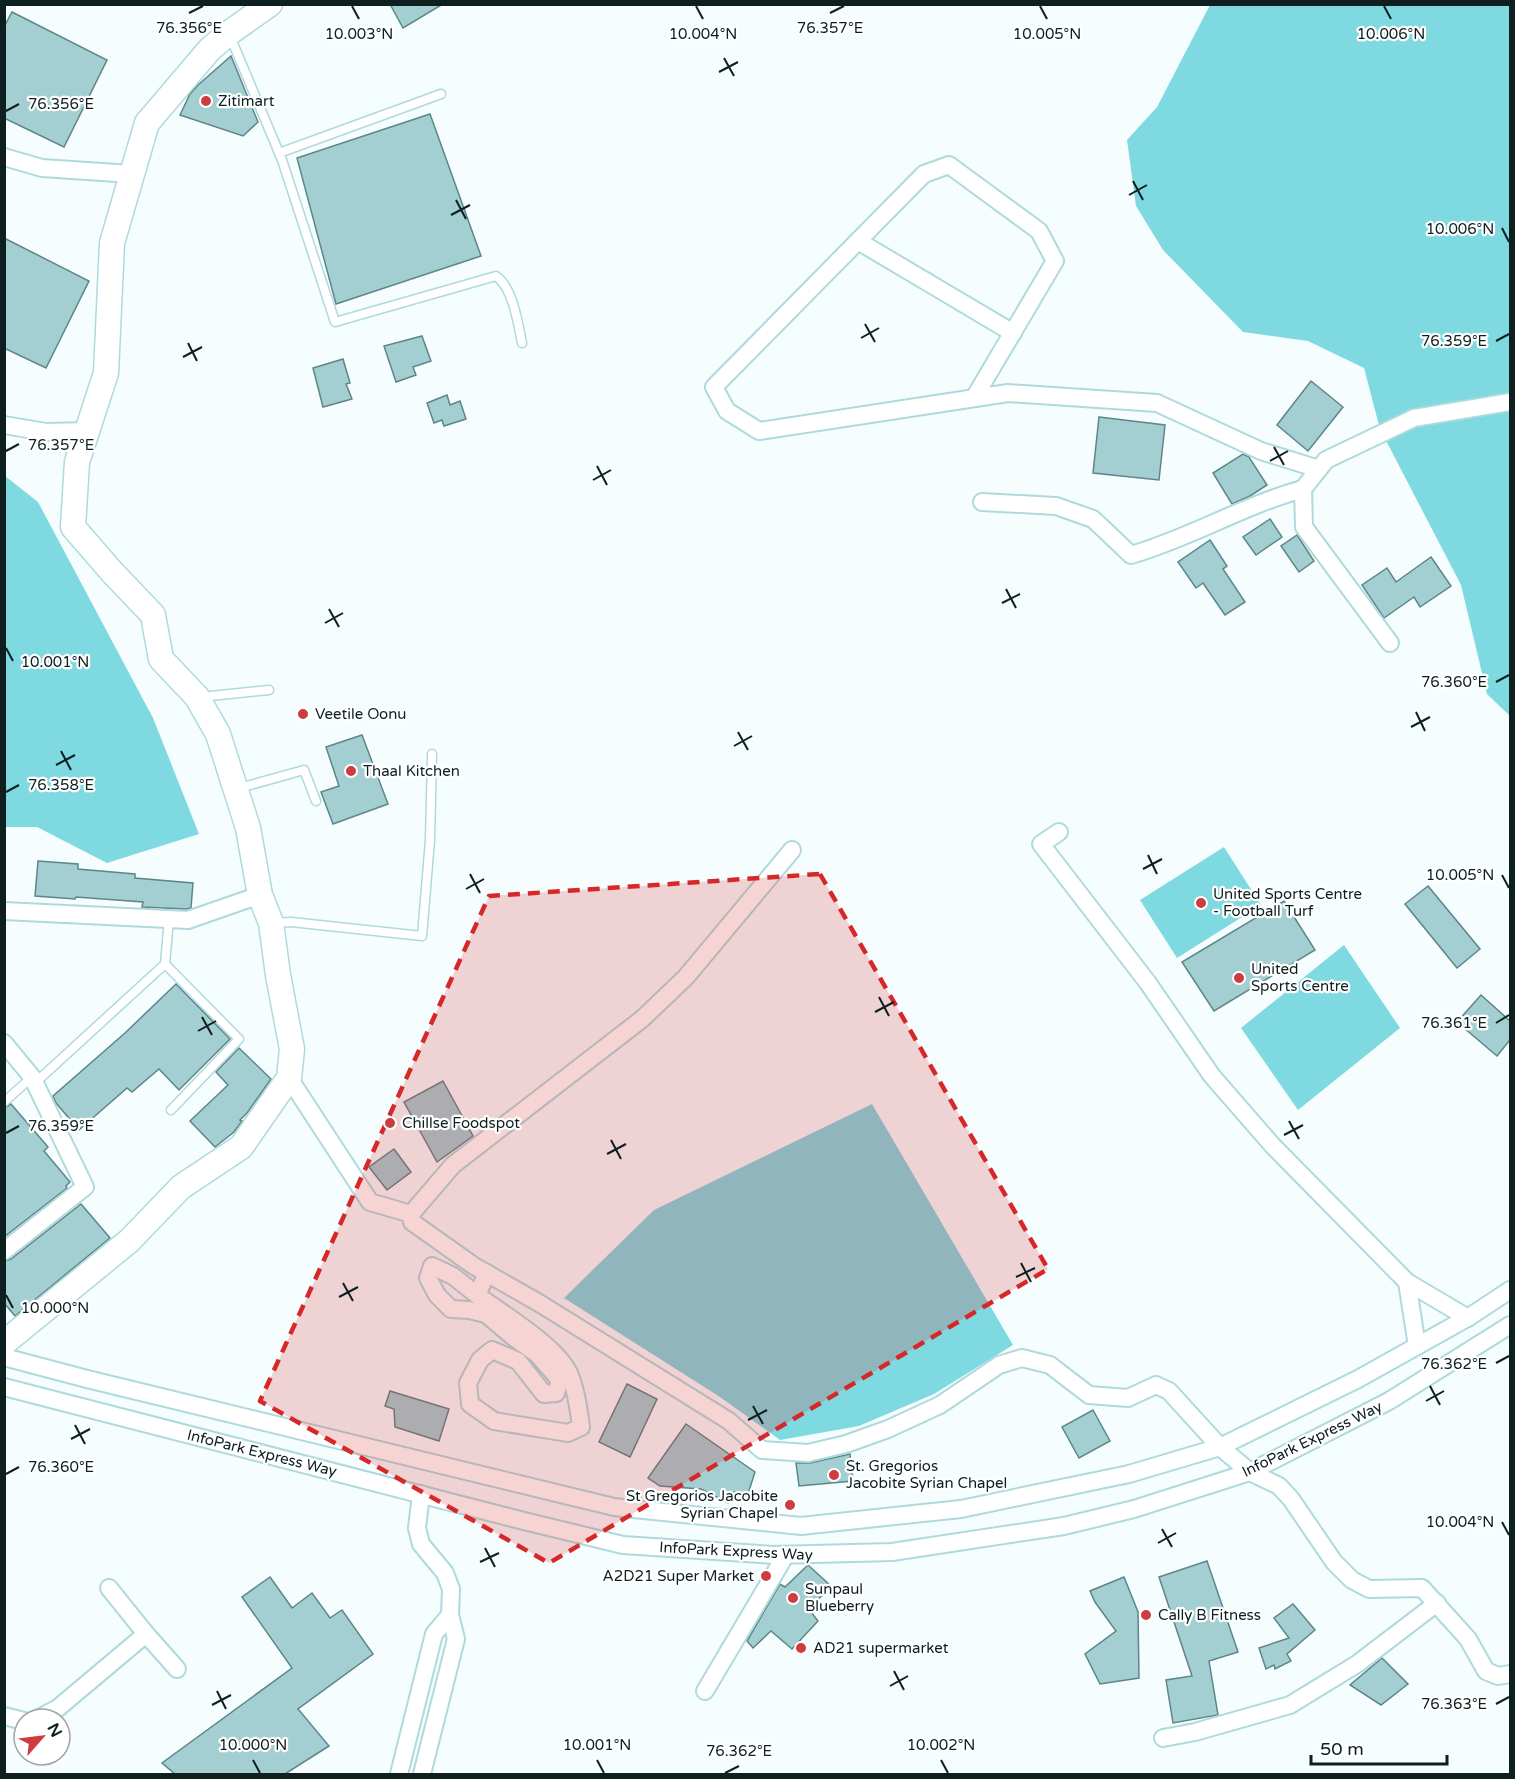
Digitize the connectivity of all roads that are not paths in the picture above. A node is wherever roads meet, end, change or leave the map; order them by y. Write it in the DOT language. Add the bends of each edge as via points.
graph roads {
  1 [pos="270,4"];
  2 [pos="229,33"];
  3 [pos="441,94"];
  4 [pos="279,153"];
  5 [pos="4,157"];
  6 [pos="132,174"];
  7 [pos="858,241"];
  8 [pos="1013,333"];
  9 [pos="522,343"];
  10 [pos="974,398"];
  11 [pos="1510,402"];
  12 [pos="4,425"];
  13 [pos="87,431"];
  14 [pos="1318,469"];
  15 [pos="1303,489"];
  16 [pos="982,502"];
  17 [pos="1390,643"];
  18 [pos="269,690"];
  19 [pos="197,697"];
  20 [pos="432,754"];
  21 [pos="236,789"];
  22 [pos="315,801"];
  23 [pos="1059,832"];
  24 [pos="792,850"];
  25 [pos="260,895"];
  26 [pos="4,911"];
  27 [pos="170,919"];
  28 [pos="271,923"];
  29 [pos="165,964"];
  30 [pos="4,1043"];
  31 [pos="289,1078"];
  32 [pos="34,1080"];
  33 [pos="4,1102"];
  34 [pos="171,1110"];
  35 [pos="411,1214"];
  36 [pos="4,1251"];
  37 [pos="487,1273"];
  38 [pos="1407,1282"];
  39 [pos="1510,1290"];
  40 [pos="477,1295"];
  41 [pos="1468,1318"];
  42 [pos="1510,1325"];
  43 [pos="4,1344"];
  44 [pos="1417,1346"];
  45 [pos="4,1357"];
  46 [pos="4,1387"];
  47 [pos="1220,1447"];
  48 [pos="1250,1472"];
  49 [pos="421,1494"];
  50 [pos="785,1556"];
  51 [pos="109,1588"];
  52 [pos="1437,1603"];
  53 [pos="450,1615"];
  54 [pos="146,1634"];
  55 [pos="177,1669"];
  56 [pos="1510,1674"];
  57 [pos="705,1691"];
  58 [pos="59,1707"];
  59 [pos="1163,1738"];
  60 [pos="399,1774"];
  61 [pos="422,1774"];
  1 -- 2 [label="street"];
  2 -- 4 [label="lane"];
  2 -- 6 [label="street" via="210,48 147,123"];
  3 -- 4 [label="lane"];
  4 -- 9 [label="lane" via="335,322 496,276 516,313"];
  5 -- 6 [label="street" via="42,168"];
  6 -- 13 [label="street" via="112,243 106,373"];
  7 -- 8 [label="street"];
  7 -- 8 [label="street" via="924,174 949,165 1039,231 1055,261"];
  7 -- 10 [label="street" via="714,387 727,411 759,430"];
  8 -- 10 [label="street"];
  10 -- 14 [label="street" via="1008,393 1157,403 1261,451"];
  11 -- 14 [label="street" via="1414,418 1326,460"];
  12 -- 13 [label="street" via="46,432"];
  13 -- 19 [label="street" via="77,462 73,527 153,615 161,659"];
  14 -- 15 [label="street"];
  15 -- 16 [label="street" via="1274,497 1164,546 1131,555 1093,519 1074,512 1056,506"];
  15 -- 17 [label="street" via="1304,527"];
  18 -- 19 [label="lane"];
  19 -- 21 [label="street" via="219,734"];
  20 -- 28 [label="lane" via="422,936"];
  21 -- 22 [label="lane" via="304,770"];
  21 -- 25 [label="street" via="248,828"];
  23 -- 38 [label="street" via="1041,844 1148,983 1212,1076 1273,1146"];
  24 -- 35 [label="street" via="686,977 642,1019 453,1165"];
  25 -- 27 [label="street" via="189,920"];
  25 -- 28 [label="street"];
  26 -- 27 [label="street"];
  27 -- 29 [label="lane"];
  28 -- 31 [label="street" via="292,1049"];
  29 -- 32 [label="lane"];
  29 -- 34 [label="lane" via="239,1039"];
  30 -- 32 [label="street"];
  31 -- 35 [label="street" via="370,1202"];
  31 -- 43 [label="street" via="241,1147 181,1187 129,1241"];
  32 -- 33 [label="lane"];
  32 -- 36 [label="street" via="85,1187"];
  35 -- 37 [label="street" via="412,1222"];
  37 -- 40 [label="street"];
  37 -- 47 [label="street" via="729,1420 762,1450 808,1453 888,1430 940,1405 999,1365 1022,1359 1050,1365 1089,1395 1128,1398 1156,1385 1168,1391"];
  38 -- 41 [label="street"];
  38 -- 44 [label="street"];
  39 -- 41 [label="street, InfoPark Express Way"];
  40 -- 40 [label="street" via="558,1357 569,1374 581,1427 568,1433 494,1421 470,1404 468,1383 480,1360 492,1350 518,1361 544,1394 556,1393 560,1380 537,1354 486,1314 451,1309 428,1278 432,1266"];
  41 -- 44 [label="street, InfoPark Express Way"];
  42 -- 48 [label="street, InfoPark Express Way" via="1389,1401"];
  44 -- 47 [label="street, InfoPark Express Way"];
  45 -- 47 [label="street, InfoPark Express Way" via="614,1507 801,1526 961,1509 1129,1474"];
  46 -- 49 [label="street, InfoPark Express Way"];
  47 -- 48 [label="street"];
  48 -- 50 [label="street, InfoPark Express Way" via="1134,1509 1064,1526 892,1552"];
  48 -- 52 [label="street" via="1279,1486 1334,1562 1352,1580 1369,1589 1422,1588"];
  49 -- 50 [label="street, InfoPark Express Way" via="623,1545"];
  49 -- 53 [label="street" via="417,1528 421,1544 445,1573 451,1589"];
  50 -- 57 [label="street"];
  51 -- 54 [label="street"];
  52 -- 56 [label="street" via="1468,1639 1486,1671 1498,1676"];
  52 -- 59 [label="street" via="1357,1664 1290,1705"];
  53 -- 60 [label="street" via="434,1634"];
  53 -- 61 [label="street" via="456,1639"];
  54 -- 55 [label="street"];
  54 -- 58 [label="street"];
}
